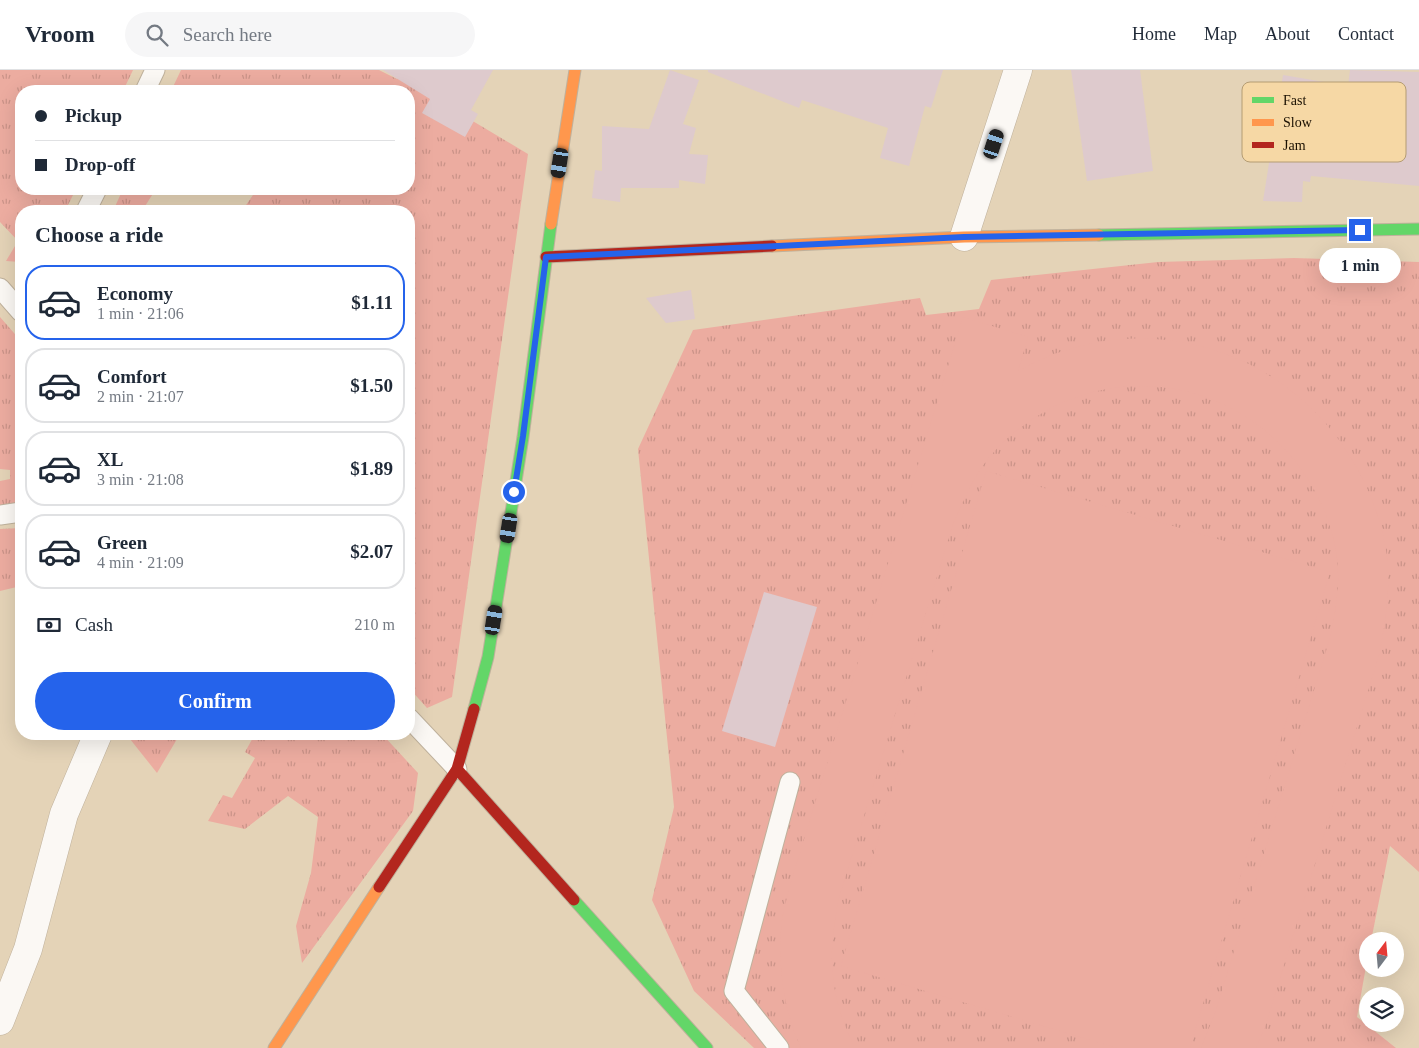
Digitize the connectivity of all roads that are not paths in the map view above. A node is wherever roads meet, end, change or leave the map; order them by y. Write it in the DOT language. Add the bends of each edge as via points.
graph roads {
  1 [pos="155,70"];
  2 [pos="575,70"];
  3 [pos="1018,70"];
  4 [pos="148,85"];
  5 [pos="1419,229"];
  6 [pos="964,237"];
  7 [pos="546,257"];
  8 [pos="0,288"];
  9 [pos="15,305"];
  10 [pos="15,513"];
  11 [pos="0,515"];
  12 [pos="415,724"];
  13 [pos="95,740"];
  14 [pos="458,769"];
  15 [pos="790,782"];
  16 [pos="0,1020"];
  17 [pos="274,1048"];
  18 [pos="707,1048"];
  19 [pos="779,1048"];
  1 -- 4 [label="lane"];
  2 -- 7 [label="street"];
  3 -- 6 [label="street"];
  5 -- 6 [label="street"];
  6 -- 7 [label="street"];
  7 -- 14 [label="street" via="523,436 488,657"];
  8 -- 9 [label="lane"];
  10 -- 11 [label="lane"];
  12 -- 14 [label="lane"];
  13 -- 16 [label="street" via="64,814 28,949"];
  14 -- 17 [label="street"];
  14 -- 18 [label="street"];
  15 -- 19 [label="lane" via="734,991"];
}
